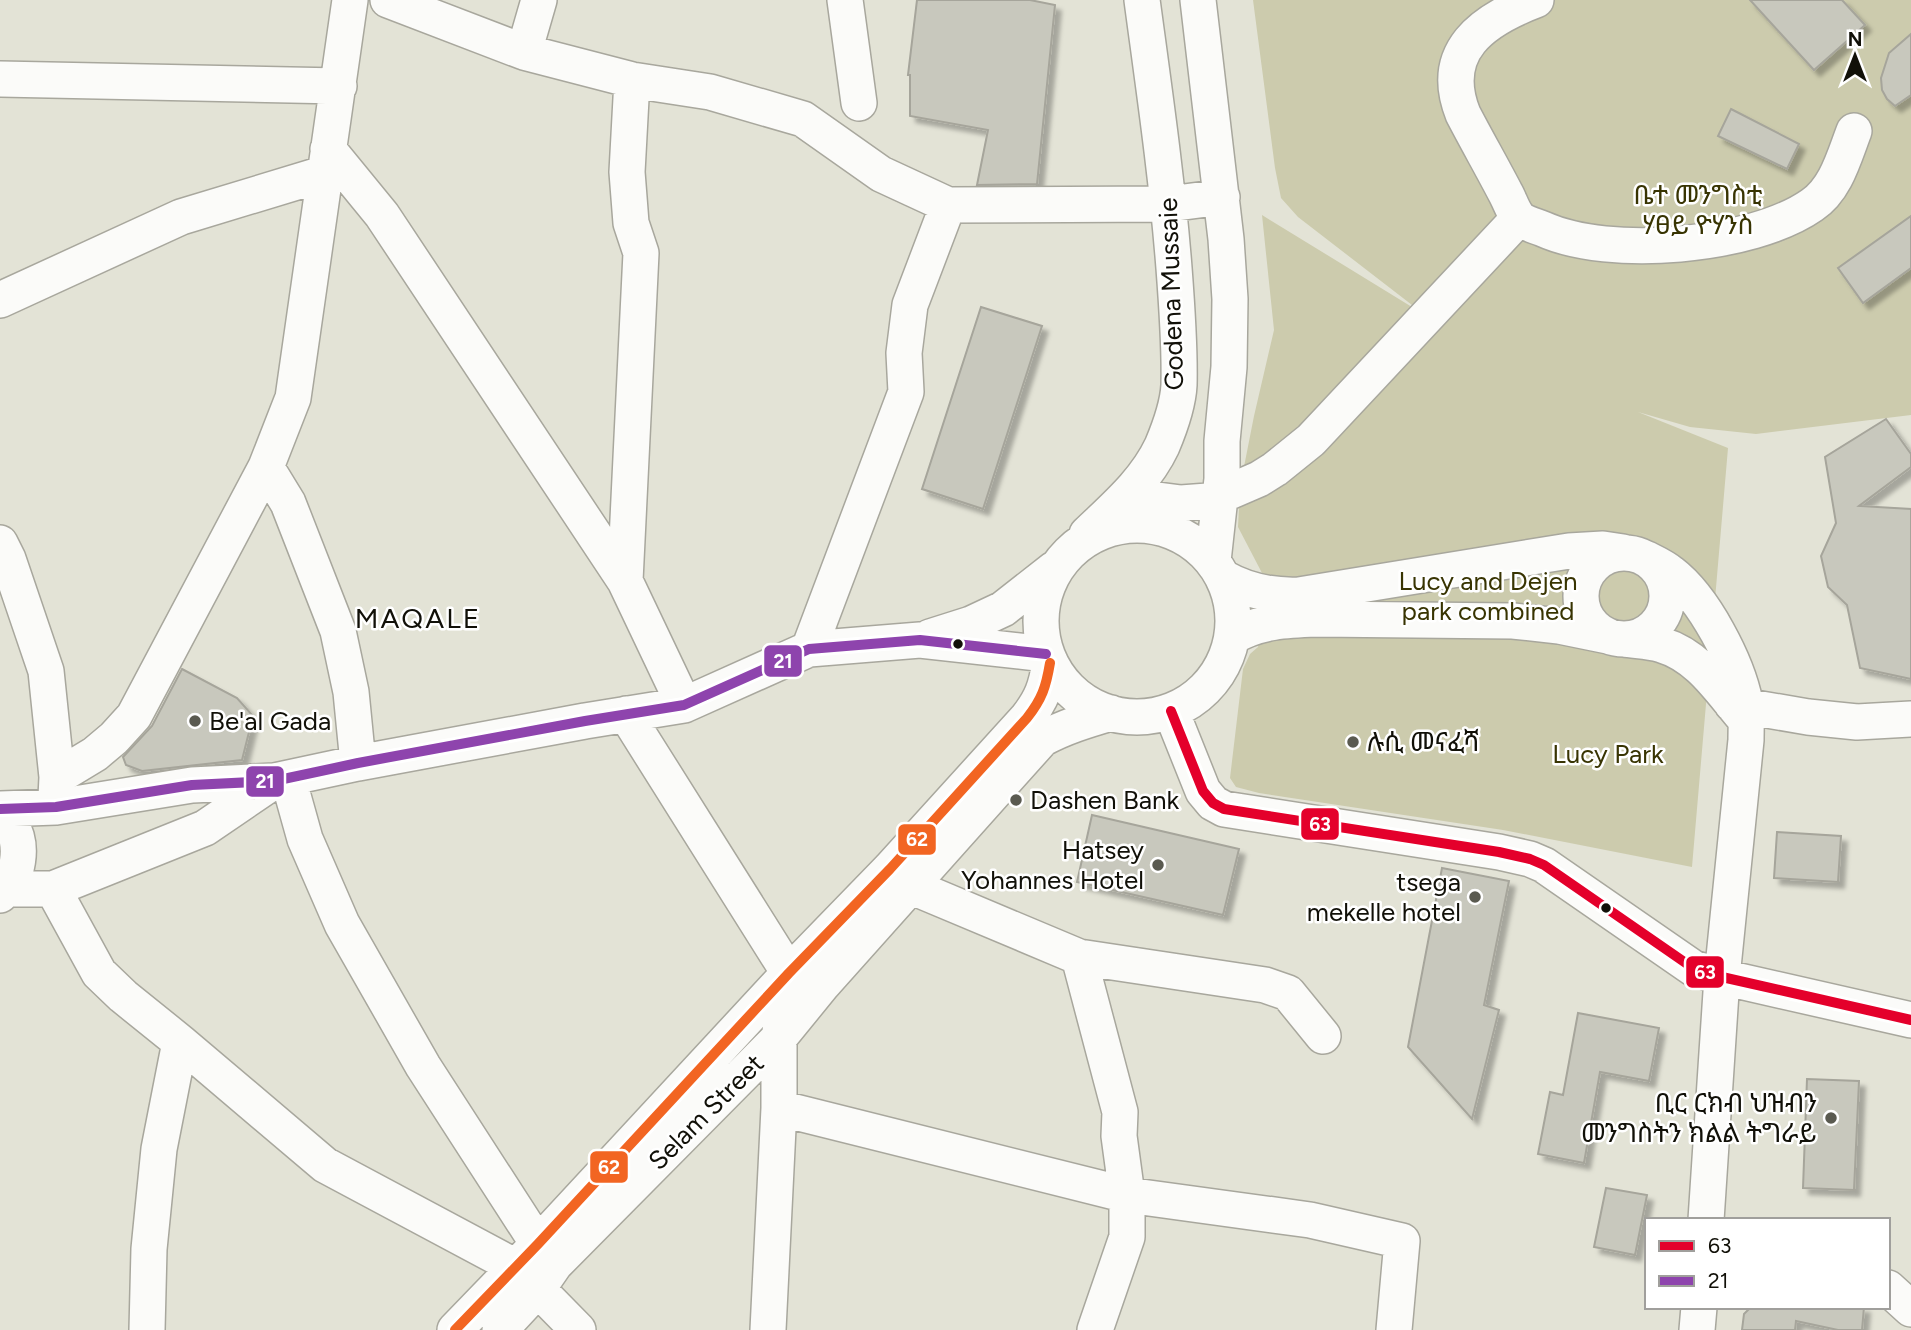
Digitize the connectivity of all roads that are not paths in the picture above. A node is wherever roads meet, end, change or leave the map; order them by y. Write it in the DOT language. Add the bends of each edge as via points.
graph roads {
  1 [pos="350,0"];
  2 [pos="388,0"];
  3 [pos="539,0"];
  4 [pos="845,0"];
  5 [pos="1142,0"];
  6 [pos="1198,0"];
  7 [pos="1536,0"];
  8 [pos="524,52"];
  9 [pos="0,79"];
  10 [pos="632,80"];
  11 [pos="339,86"];
  12 [pos="859,103"];
  13 [pos="1854,131"];
  14 [pos="327,161"];
  15 [pos="1222,197"];
  16 [pos="1169,204"];
  17 [pos="948,205"];
  18 [pos="1519,218"];
  19 [pos="0,300"];
  20 [pos="266,467"];
  21 [pos="1127,496"];
  22 [pos="1221,496"];
  23 [pos="0,543"];
  24 [pos="1635,556"];
  25 [pos="1063,560"];
  26 [pos="1218,569"];
  27 [pos="625,581"];
  28 [pos="1232,637"];
  29 [pos="1616,637"];
  30 [pos="920,640"];
  31 [pos="809,649"];
  32 [pos="1048,659"];
  33 [pos="684,705"];
  34 [pos="1741,710"];
  35 [pos="1171,711"];
  36 [pos="1111,713"];
  37 [pos="626,714"];
  38 [pos="1911,719"];
  39 [pos="358,763"];
  40 [pos="281,780"];
  41 [pos="56,792"];
  42 [pos="0,810"];
  43 [pos="900,878"];
  44 [pos="53,888"];
  45 [pos="4,892"];
  46 [pos="1079,957"];
  47 [pos="789,973"];
  48 [pos="1722,977"];
  49 [pos="1911,1020"];
  50 [pos="1323,1036"];
  51 [pos="779,1038"];
  52 [pos="180,1042"];
  53 [pos="779,1108"];
  54 [pos="1127,1195"];
  55 [pos="1706,1218"];
  56 [pos="537,1266"];
  57 [pos="1890,1290"];
  58 [pos="1699,1309"];
  59 [pos="1911,1309"];
  60 [pos="147,1330"];
  61 [pos="455,1330"];
  62 [pos="500,1330"];
  63 [pos="578,1330"];
  64 [pos="768,1330"];
  65 [pos="1095,1330"];
  66 [pos="1394,1330"];
  67 [pos="1697,1330"];
  1 -- 11 [label="street"];
  2 -- 8 [label="street"];
  3 -- 8 [label="street"];
  4 -- 12 [label="street"];
  5 -- 16 [label="street, Godena Mussaie"];
  6 -- 15 [label="street, Godena Mussaie"];
  7 -- 18 [label="street" via="1493,20 1475,36 1460,55 1455,84 1463,114"];
  8 -- 10 [label="street"];
  9 -- 11 [label="street"];
  10 -- 17 [label="street" via="710,92 803,119 881,174"];
  10 -- 27 [label="street" via="627,172 631,223 641,253"];
  11 -- 14 [label="street"];
  13 -- 18 [label="street" via="1834,180 1814,204 1744,232 1702,241 1627,246 1558,236"];
  14 -- 19 [label="street" via="181,217"];
  14 -- 20 [label="street" via="293,398"];
  14 -- 27 [label="street" via="382,215"];
  15 -- 16 [label="street"];
  15 -- 22 [label="street, Godena Mussaie" via="1230,330"];
  16 -- 17 [label="street"];
  16 -- 21 [label="street, Godena Mussaie" via="1179,387 1162,445"];
  17 -- 31 [label="street" via="910,305 904,353 906,392"];
  18 -- 22 [label="street" via="1311,440 1275,469"];
  20 -- 39 [label="street" via="288,503 338,631 351,692"];
  20 -- 41 [label="street" via="134,716"];
  21 -- 22 [label="street" via="1181,503"];
  21 -- 25 [label="street, Godena Mussaie"];
  22 -- 26 [label="street, Godena Mussaie"];
  23 -- 41 [label="street" via="46,671"];
  24 -- 26 [label="street" via="1603,550 1569,551 1284,596 1235,584"];
  24 -- 29 [label="street" via="1663,577 1668,592 1666,608 1659,622 1640,636"];
  24 -- 29 [label="street" via="1607,556 1594,564 1582,584 1585,615 1595,628"];
  24 -- 34 [label="street" via="1671,573 1706,613 1737,670"];
  25 -- 26 [label="street" via="1103,530 1143,525 1182,535"];
  25 -- 30 [label="street" via="1003,609"];
  25 -- 32 [label="street" via="1041,605 1040,625"];
  26 -- 28 [label="street" via="1231,597"];
  27 -- 33 [label="street"];
  28 -- 29 [label="street" via="1264,623 1317,619 1513,621"];
  28 -- 35 [label="street" via="1227,656 1205,690"];
  29 -- 34 [label="street" via="1677,650 1707,673"];
  30 -- 31 [label="street"];
  30 -- 32 [label="street"];
  31 -- 33 [label="street"];
  32 -- 36 [label="street" via="1075,695"];
  32 -- 43 [label="street, Selam Street" via="1046,689 1038,704"];
  33 -- 37 [label="street"];
  34 -- 38 [label="street" via="1857,722"];
  34 -- 48 [label="street" via="1746,740"];
  35 -- 36 [label="street" via="1131,717"];
  35 -- 48 [label="street" via="1203,791 1224,810 1530,859 1693,968"];
  36 -- 43 [label="street" via="1042,739"];
  37 -- 39 [label="street"];
  37 -- 47 [label="street"];
  39 -- 40 [label="street"];
  40 -- 41 [label="street"];
  40 -- 44 [label="street" via="205,828"];
  40 -- 56 [label="street" via="342,924"];
  41 -- 42 [label="street"];
  42 -- 45 [label="street" via="12,825 19,852 16,871"];
  43 -- 46 [label="street"];
  43 -- 47 [label="street, Selam Street"];
  43 -- 51 [label="street, Selam Street"];
  44 -- 45 [label="street"];
  44 -- 52 [label="street" via="99,973"];
  46 -- 50 [label="street" via="1265,985 1288,993"];
  46 -- 54 [label="street" via="1121,1112 1119,1136"];
  47 -- 51 [label="street"];
  47 -- 56 [label="street, Selam Street"];
  48 -- 49 [label="street"];
  48 -- 55 [label="street"];
  51 -- 53 [label="street"];
  51 -- 56 [label="street, Selam Street"];
  52 -- 56 [label="street" via="324,1165"];
  52 -- 60 [label="street" via="159,1149"];
  53 -- 54 [label="street"];
  53 -- 64 [label="street"];
  54 -- 65 [label="street" via="1126,1237"];
  54 -- 66 [label="street" via="1310,1220 1402,1241"];
  56 -- 61 [label="street, Selam Street"];
  56 -- 62 [label="street, Selam Street"];
  56 -- 63 [label="street"];
  57 -- 59 [label="street"];
  58 -- 67 [label="street"];
}
